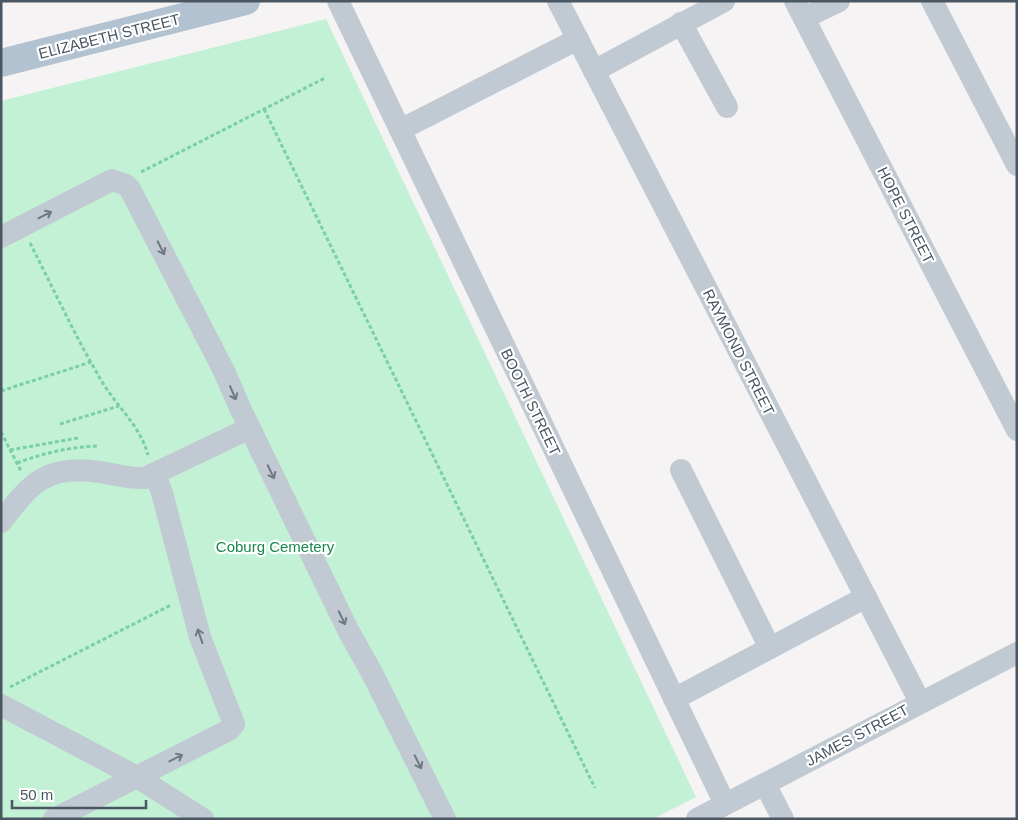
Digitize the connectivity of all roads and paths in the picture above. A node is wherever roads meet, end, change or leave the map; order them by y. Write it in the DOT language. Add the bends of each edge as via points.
graph roads {
  1 [pos="246,1"];
  2 [pos="338,1"];
  3 [pos="558,1"];
  4 [pos="724,1"];
  5 [pos="839,1"];
  6 [pos="932,1"];
  7 [pos="799,10"];
  8 [pos="681,24"];
  9 [pos="578,39"];
  10 [pos="1,63"];
  11 [pos="594,71"];
  12 [pos="325,78"];
  13 [pos="727,107"];
  14 [pos="264,109"];
  15 [pos="400,130"];
  16 [pos="1017,165"];
  17 [pos="121,183"];
  18 [pos="21,227"];
  19 [pos="1,237"];
  20 [pos="91,362"];
  21 [pos="1,392"];
  22 [pos="119,406"];
  23 [pos="60,424"];
  24 [pos="250,428"];
  25 [pos="1017,430"];
  26 [pos="1,432"];
  27 [pos="78,438"];
  28 [pos="10,450"];
  29 [pos="681,470"];
  30 [pos="154,474"];
  31 [pos="29,487"];
  32 [pos="1,522"];
  33 [pos="190,595"];
  34 [pos="866,596"];
  35 [pos="770,648"];
  36 [pos="1017,653"];
  37 [pos="1,691"];
  38 [pos="674,699"];
  39 [pos="920,702"];
  40 [pos="1,705"];
  41 [pos="137,778"];
  42 [pos="766,784"];
  43 [pos="595,788"];
  44 [pos="725,804"];
  45 [pos="54,819"];
  46 [pos="203,819"];
  47 [pos="445,819"];
  48 [pos="697,819"];
  49 [pos="783,819"];
  1 -- 10 [label="main road, ELIZABETH STREET"];
  2 -- 15 [label="street, BOOTH STREET"];
  3 -- 9 [label="street, RAYMOND STREET"];
  4 -- 8 [label="street"];
  5 -- 7 [label="street"];
  6 -- 16 [label="street"];
  7 -- 25 [label="street, HOPE STREET"];
  8 -- 11 [label="street"];
  8 -- 13 [label="street"];
  9 -- 11 [label="street, RAYMOND STREET"];
  9 -- 15 [label="street"];
  11 -- 34 [label="street, RAYMOND STREET"];
  12 -- 14 [label="path"];
  14 -- 17 [label="path"];
  14 -- 43 [label="path"];
  15 -- 38 [label="street, BOOTH STREET"];
  18 -- 17 [label="street, one-way" via="112,180"];
  17 -- 24 [label="street, one-way" via="133,194"];
  18 -- 19 [label="street"];
  18 -- 20 [label="path"];
  20 -- 21 [label="path"];
  20 -- 22 [label="path"];
  22 -- 23 [label="path"];
  22 -- 30 [label="path" via="142,438"];
  24 -- 30 [label="street"];
  24 -- 47 [label="street, one-way"];
  26 -- 28 [label="path"];
  27 -- 28 [label="path"];
  28 -- 31 [label="path"];
  29 -- 35 [label="street"];
  30 -- 31 [label="street" via="136,478 92,471 65,472 45,477"];
  30 -- 33 [label="street"];
  31 -- 32 [label="street"];
  33 -- 37 [label="path"];
  41 -- 33 [label="street, one-way" via="230,730 234,724 200,637"];
  34 -- 35 [label="street"];
  34 -- 39 [label="street, RAYMOND STREET"];
  35 -- 38 [label="street"];
  36 -- 39 [label="street, JAMES STREET"];
  38 -- 44 [label="street, BOOTH STREET"];
  39 -- 42 [label="street, JAMES STREET"];
  40 -- 41 [label="street"];
  41 -- 45 [label="street"];
  41 -- 46 [label="street"];
  42 -- 44 [label="street, JAMES STREET"];
  42 -- 49 [label="street"];
  44 -- 48 [label="street, JAMES STREET"];
}
